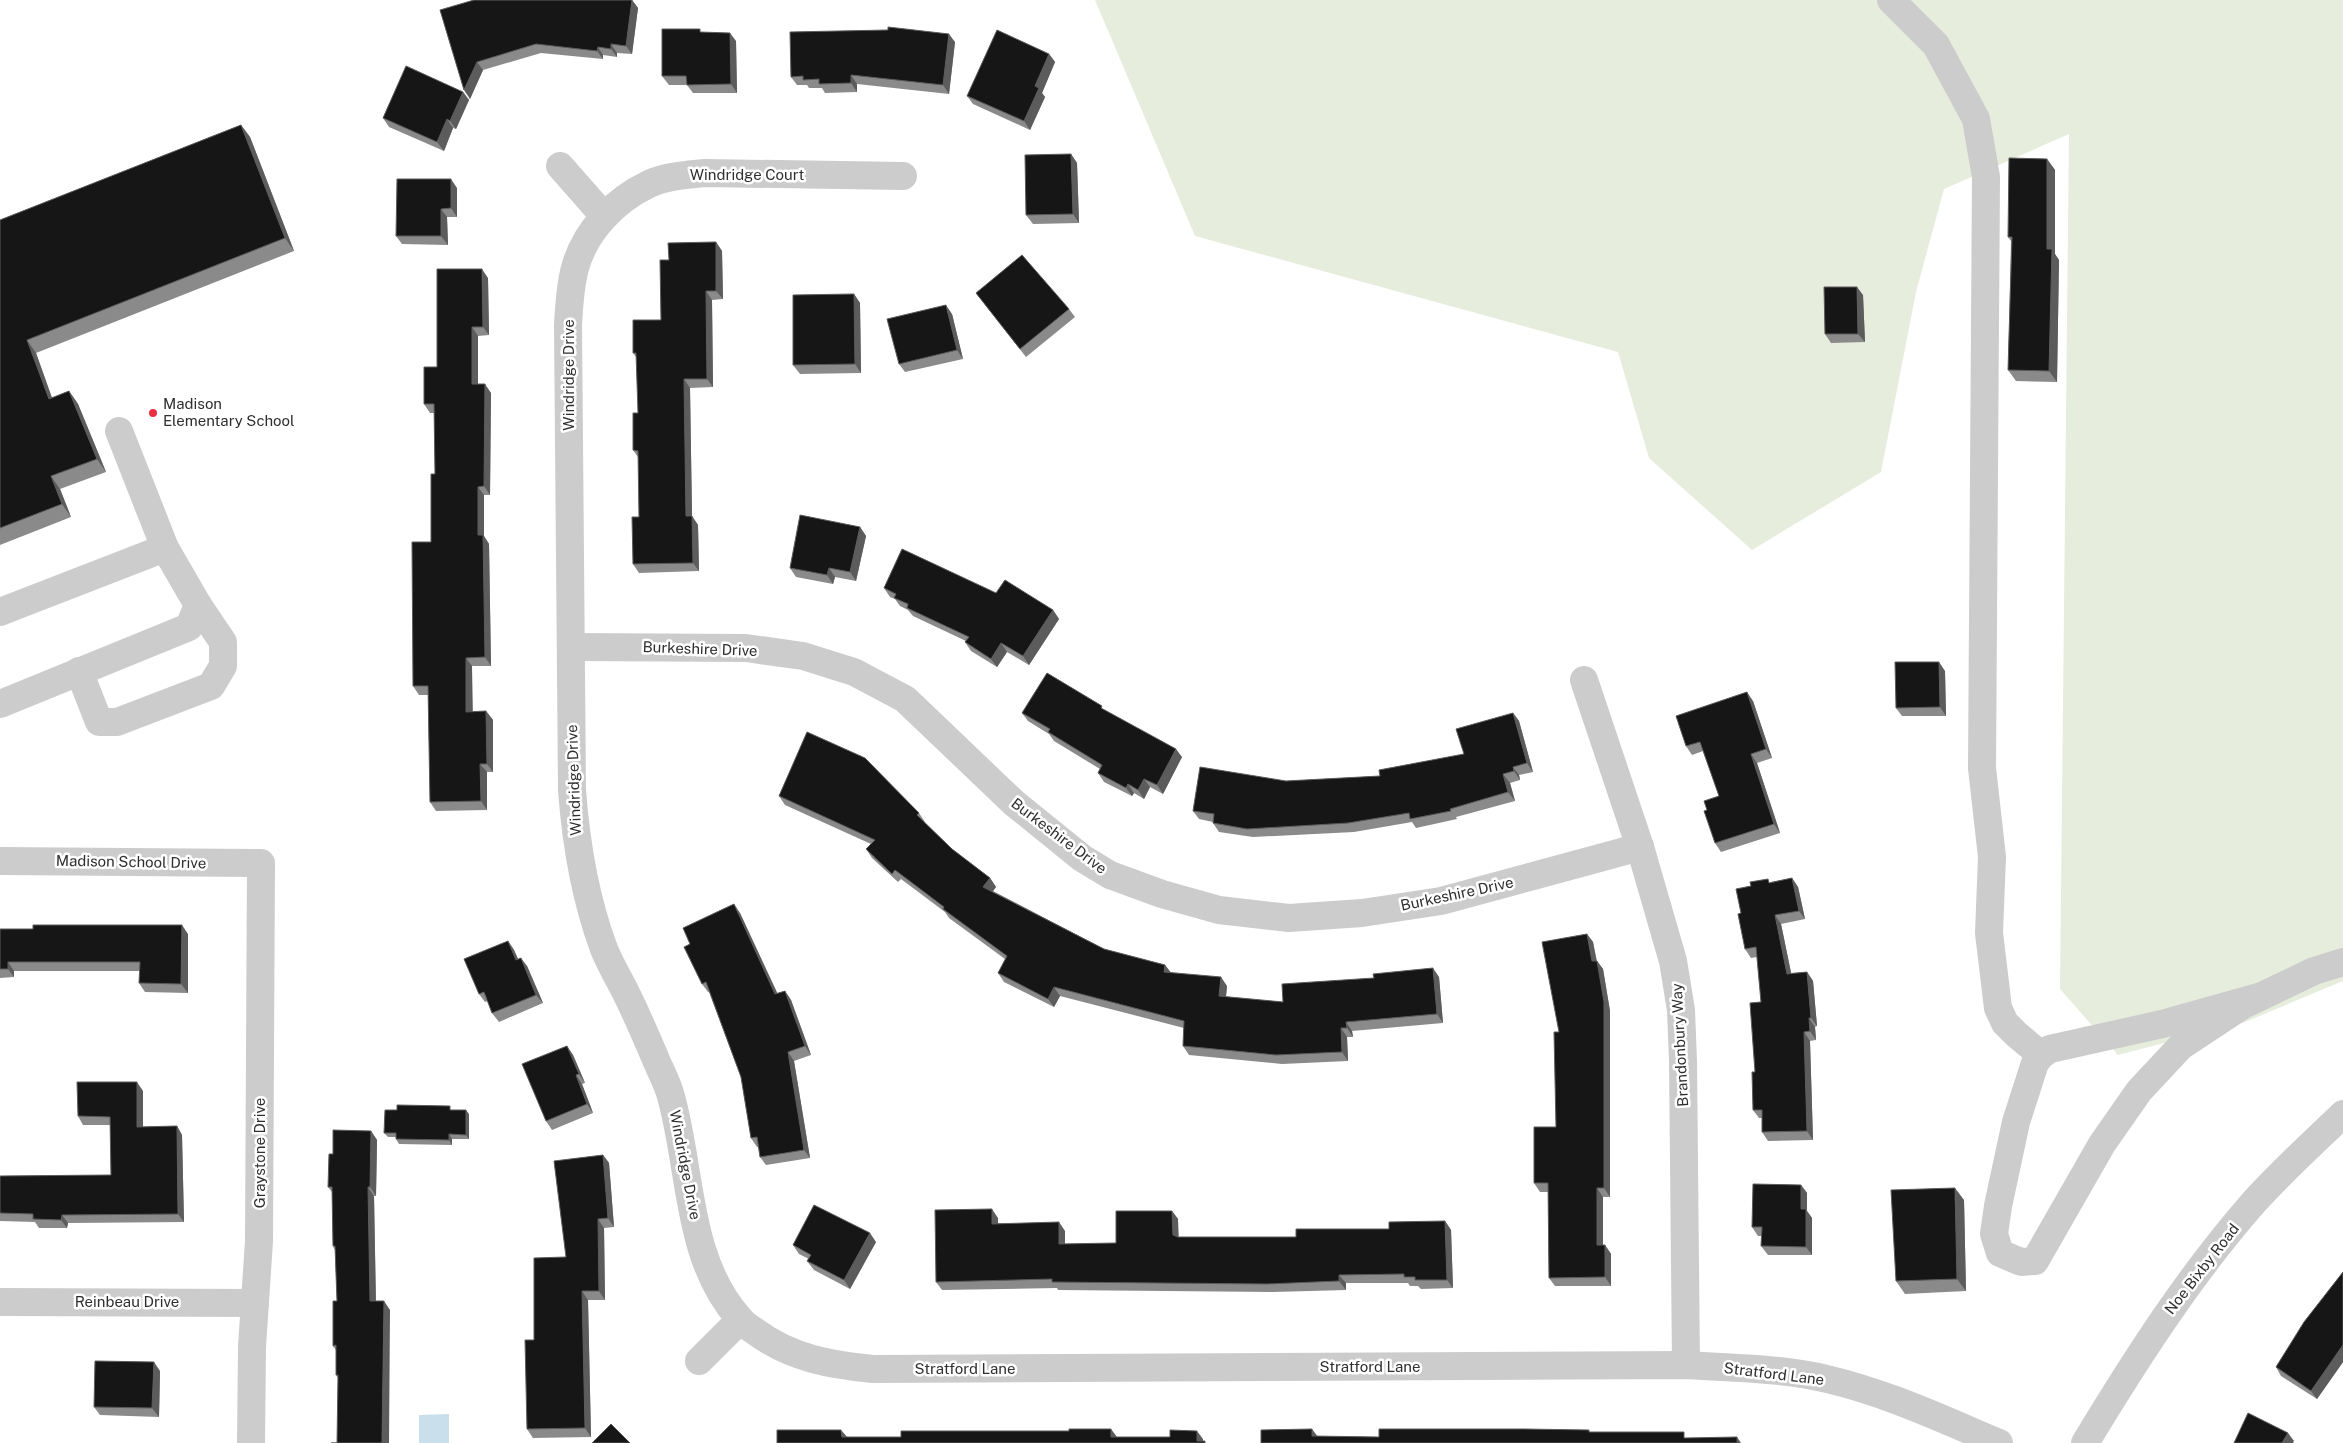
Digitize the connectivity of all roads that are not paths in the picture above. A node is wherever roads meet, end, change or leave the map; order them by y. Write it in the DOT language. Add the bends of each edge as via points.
graph roads {
  1 [pos="1891,0"];
  2 [pos="560,166"];
  3 [pos="903,176"];
  4 [pos="604,216"];
  5 [pos="119,430"];
  6 [pos="165,548"];
  7 [pos="198,605"];
  8 [pos="0,612"];
  9 [pos="571,647"];
  10 [pos="79,672"];
  11 [pos="1584,680"];
  12 [pos="0,704"];
  13 [pos="1640,847"];
  14 [pos="0,861"];
  15 [pos="261,863"];
  16 [pos="2343,962"];
  17 [pos="2262,996"];
  18 [pos="2041,1055"];
  19 [pos="2343,1114"];
  20 [pos="0,1302"];
  21 [pos="255,1303"];
  22 [pos="740,1320"];
  23 [pos="699,1361"];
  24 [pos="1686,1365"];
  25 [pos="251,1443"];
  26 [pos="1999,1443"];
  27 [pos="2085,1443"];
  1 -- 18 [label="street" via="1936,44 1976,119 1986,177 1982,768 1992,857 1989,933 1998,1008 2005,1022"];
  2 -- 4 [label="street"];
  3 -- 4 [label="street, Windridge Court" via="705,173 676,176 633,193"];
  4 -- 9 [label="street, Windridge Drive" via="587,240 575,267 570,296"];
  5 -- 6 [label="street"];
  6 -- 7 [label="street"];
  6 -- 8 [label="street"];
  7 -- 10 [label="street" via="189,627"];
  7 -- 10 [label="street" via="223,642 223,666 211,686 116,722 99,722"];
  9 -- 13 [label="street, Burkeshire Drive" via="746,648 802,656 854,672 905,699 1014,803 1082,858 1110,875 1219,910 1289,918 1362,913 1432,902"];
  9 -- 22 [label="street, Windridge Drive" via="572,790 576,837 586,887 604,950 670,1091 706,1265 720,1295"];
  10 -- 12 [label="street"];
  11 -- 13 [label="street, Brandonbury Way"];
  13 -- 24 [label="street, Brandonbury Way" via="1673,961 1681,1010"];
  14 -- 15 [label="street, Madison School Drive"];
  15 -- 21 [label="street, Graystone Drive" via="259,1241"];
  16 -- 17 [label="street" via="2314,971"];
  17 -- 18 [label="street" via="2162,1024 2050,1049"];
  17 -- 18 [label="street" via="2242,1005 2181,1046 2139,1091 2102,1144 2035,1261 2021,1262 2000,1253 1994,1234 2016,1122 2035,1063"];
  19 -- 27 [label="street, Noe Bixby Road" via="2255,1201 2206,1260 2151,1335"];
  20 -- 21 [label="street, Reinbeau Drive"];
  21 -- 25 [label="street, Graystone Drive"];
  22 -- 23 [label="street"];
  22 -- 24 [label="street, Stratford Lane" via="769,1342 802,1357 873,1369"];
  24 -- 26 [label="street, Stratford Lane" via="1769,1370 1825,1378 1881,1394"];
}
